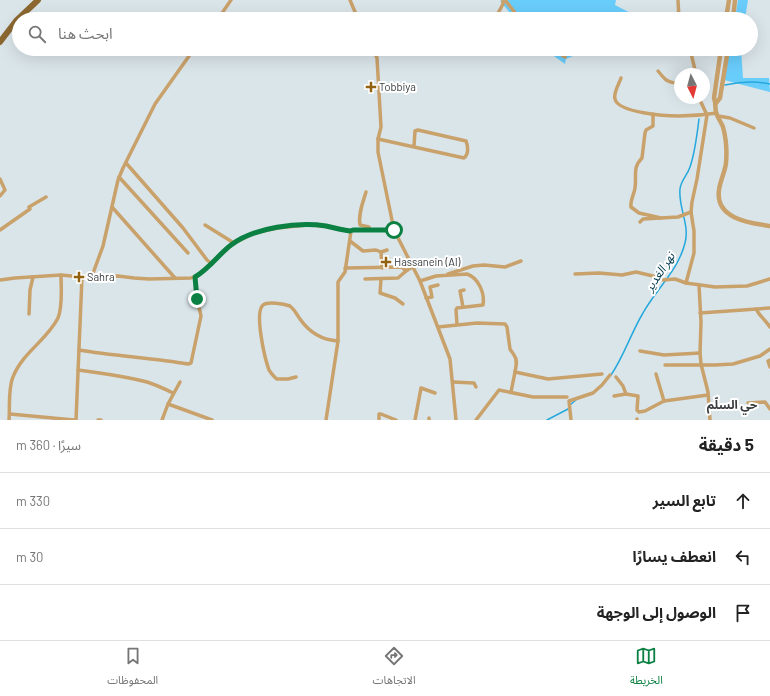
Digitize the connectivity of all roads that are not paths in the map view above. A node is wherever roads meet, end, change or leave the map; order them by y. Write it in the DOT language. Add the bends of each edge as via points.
graph roads {
  1 [pos="38,0"];
  2 [pos="230,0"];
  3 [pos="350,0"];
  4 [pos="504,0"];
  5 [pos="678,0"];
  6 [pos="729,0"];
  7 [pos="735,0"];
  8 [pos="25,12"];
  9 [pos="222,12"];
  10 [pos="355,12"];
  11 [pos="498,12"];
  12 [pos="514,12"];
  13 [pos="679,12"];
  14 [pos="727,12"];
  15 [pos="734,12"];
  16 [pos="12,26"];
  17 [pos="0,42"];
  18 [pos="189,56"];
  19 [pos="376,56"];
  20 [pos="692,56"];
  21 [pos="720,56"];
  22 [pos="727,56"];
  23 [pos="695,68"];
  24 [pos="658,71"];
  25 [pos="621,78"];
  26 [pos="674,83"];
  27 [pos="716,103"];
  28 [pos="702,104"];
  29 [pos="654,114"];
  30 [pos="707,115"];
  31 [pos="717,115"];
  32 [pos="754,128"];
  33 [pos="378,139"];
  34 [pos="414,146"];
  35 [pos="126,163"];
  36 [pos="119,177"];
  37 [pos="0,179"];
  38 [pos="366,192"];
  39 [pos="0,196"];
  40 [pos="46,197"];
  41 [pos="112,206"];
  42 [pos="692,212"];
  43 [pos="661,218"];
  44 [pos="640,222"];
  45 [pos="205,225"];
  46 [pos="770,226"];
  47 [pos="0,230"];
  48 [pos="370,230"];
  49 [pos="394,230"];
  50 [pos="350,231"];
  51 [pos="350,241"];
  52 [pos="234,243"];
  53 [pos="387,250"];
  54 [pos="381,252"];
  55 [pos="188,253"];
  56 [pos="521,261"];
  57 [pos="212,264"];
  58 [pos="412,267"];
  59 [pos="346,268"];
  60 [pos="382,268"];
  61 [pos="406,271"];
  62 [pos="447,274"];
  63 [pos="575,274"];
  64 [pos="61,275"];
  65 [pos="33,276"];
  66 [pos="92,276"];
  67 [pos="82,277"];
  68 [pos="195,277"];
  69 [pos="175,278"];
  70 [pos="381,278"];
  71 [pos="365,279"];
  72 [pos="770,279"];
  73 [pos="0,280"];
  74 [pos="420,281"];
  75 [pos="686,282"];
  76 [pos="438,285"];
  77 [pos="699,285"];
  78 [pos="464,290"];
  79 [pos="426,298"];
  80 [pos="402,304"];
  81 [pos="463,307"];
  82 [pos="770,308"];
  83 [pos="756,309"];
  84 [pos="700,313"];
  85 [pos="29,314"];
  86 [pos="457,324"];
  87 [pos="438,327"];
  88 [pos="770,327"];
  89 [pos="338,341"];
  90 [pos="770,349"];
  91 [pos="79,350"];
  92 [pos="640,351"];
  93 [pos="700,353"];
  94 [pos="770,360"];
  95 [pos="701,364"];
  96 [pos="665,365"];
  97 [pos="770,367"];
  98 [pos="78,370"];
  99 [pos="515,372"];
  100 [pos="602,374"];
  101 [pos="656,374"];
  102 [pos="610,375"];
  103 [pos="296,377"];
  104 [pos="616,377"];
  105 [pos="180,382"];
  106 [pos="453,382"];
  107 [pos="476,387"];
  108 [pos="173,392"];
  109 [pos="511,392"];
  110 [pos="435,393"];
  111 [pos="626,394"];
  112 [pos="708,395"];
  113 [pos="614,396"];
  114 [pos="567,397"];
  115 [pos="664,401"];
  116 [pos="748,403"];
  117 [pos="168,404"];
  118 [pos="770,409"];
  119 [pos="10,414"];
  120 [pos="379,419"];
  121 [pos="9,420"];
  122 [pos="75,420"];
  123 [pos="163,420"];
  124 [pos="212,420"];
  125 [pos="326,420"];
  126 [pos="396,420"];
  127 [pos="415,420"];
  128 [pos="456,420"];
  129 [pos="476,420"];
  130 [pos="571,420"];
  131 [pos="710,420"];
  1 -- 8 [label="highway"];
  2 -- 9 [label="street"];
  3 -- 10 [label="street"];
  4 -- 11 [label="street"];
  4 -- 12 [label="street"];
  5 -- 13 [label="street"];
  6 -- 14 [label="street"];
  7 -- 15 [label="street"];
  16 -- 17 [label="highway"];
  18 -- 35 [label="street" via="155,104"];
  19 -- 33 [label="street" via="381,127"];
  20 -- 23 [label="street"];
  21 -- 27 [label="street" via="714,93"];
  22 -- 27 [label="street" via="720,98"];
  24 -- 26 [label="street" via="666,81"];
  25 -- 29 [label="street" via="615,95 618,105"];
  27 -- 31 [label="street"];
  28 -- 30 [label="street"];
  29 -- 30 [label="street"];
  29 -- 43 [label="street" via="653,126 645,133 642,158 636,167 635,188 630,202 631,207 639,213"];
  30 -- 31 [label="street"];
  30 -- 42 [label="street"];
  31 -- 32 [label="street"];
  31 -- 46 [label="street" via="723,127 726,147 726,163 719,192 723,208 726,213 736,218"];
  33 -- 34 [label="street"];
  33 -- 49 [label="street" via="378,152"];
  34 -- 34 [label="street" via="415,131 418,130 466,141 468,147 464,158"];
  35 -- 36 [label="street"];
  35 -- 57 [label="street" via="184,228"];
  36 -- 41 [label="street"];
  36 -- 55 [label="street"];
  37 -- 39 [label="street" via="5,190"];
  38 -- 48 [label="street" via="359,222"];
  40 -- 47 [label="street"];
  41 -- 66 [label="street" via="103,246"];
  41 -- 69 [label="street"];
  42 -- 43 [label="street" via="682,216"];
  42 -- 75 [label="street" via="694,253"];
  43 -- 44 [label="street" via="643,219"];
  45 -- 52 [label="street"];
  48 -- 49 [label="street"];
  48 -- 50 [label="street"];
  49 -- 58 [label="street"];
  50 -- 51 [label="street"];
  50 -- 52 [label="street" via="307,225 285,227 255,233"];
  51 -- 54 [label="street" via="363,251"];
  51 -- 59 [label="street"];
  52 -- 57 [label="street"];
  53 -- 54 [label="street"];
  54 -- 60 [label="street"];
  56 -- 62 [label="street" via="505,266 473,266"];
  57 -- 68 [label="street"];
  58 -- 61 [label="street"];
  58 -- 74 [label="street"];
  59 -- 60 [label="street"];
  59 -- 89 [label="street" via="338,282"];
  60 -- 61 [label="street" via="402,267"];
  61 -- 70 [label="street" via="398,278"];
  62 -- 74 [label="street"];
  62 -- 81 [label="street" via="469,274 482,289 483,305"];
  63 -- 75 [label="street" via="622,275 636,272 665,280"];
  64 -- 65 [label="street"];
  64 -- 67 [label="street"];
  64 -- 119 [label="street" via="60,310 46,335 12,378"];
  65 -- 73 [label="street"];
  65 -- 85 [label="street"];
  66 -- 67 [label="street"];
  66 -- 69 [label="street"];
  67 -- 91 [label="street"];
  68 -- 69 [label="street"];
  68 -- 91 [label="street" via="201,316 191,363"];
  70 -- 71 [label="street"];
  70 -- 80 [label="street" via="380,293 395,298"];
  72 -- 77 [label="street" via="744,286"];
  74 -- 79 [label="street"];
  75 -- 77 [label="street"];
  76 -- 79 [label="street" via="430,287 432,297"];
  77 -- 84 [label="street"];
  78 -- 81 [label="street" via="460,291"];
  79 -- 87 [label="street"];
  81 -- 86 [label="street" via="456,310"];
  82 -- 83 [label="street"];
  83 -- 84 [label="street"];
  83 -- 88 [label="street"];
  84 -- 93 [label="street"];
  86 -- 87 [label="street"];
  86 -- 99 [label="street" via="505,324 510,349 517,361"];
  87 -- 106 [label="street" via="450,359"];
  89 -- 103 [label="street" via="327,340 315,334 304,325 290,306 264,304 260,309 260,326 270,371 277,379"];
  89 -- 125 [label="street"];
  90 -- 95 [label="street" via="760,356 733,364"];
  91 -- 98 [label="street"];
  92 -- 93 [label="street" via="664,354"];
  93 -- 95 [label="street"];
  94 -- 97 [label="street"];
  95 -- 96 [label="street"];
  95 -- 112 [label="street"];
  98 -- 108 [label="street" via="129,378"];
  98 -- 122 [label="street"];
  99 -- 100 [label="street" via="548,379"];
  99 -- 109 [label="street"];
  101 -- 115 [label="street"];
  102 -- 130 [label="street" via="593,393 569,401"];
  104 -- 111 [label="street"];
  105 -- 108 [label="street"];
  106 -- 107 [label="street" via="474,383"];
  106 -- 128 [label="street"];
  108 -- 117 [label="street"];
  109 -- 114 [label="street" via="533,397"];
  109 -- 129 [label="street" via="499,390"];
  110 -- 127 [label="street" via="420,388"];
  111 -- 113 [label="street"];
  111 -- 115 [label="street" via="638,396 639,412"];
  112 -- 115 [label="street"];
  112 -- 131 [label="street"];
  116 -- 118 [label="street" via="766,402"];
  117 -- 123 [label="street"];
  117 -- 124 [label="street"];
  119 -- 121 [label="street"];
  119 -- 122 [label="street"];
  120 -- 126 [label="street" via="381,414"];
}
